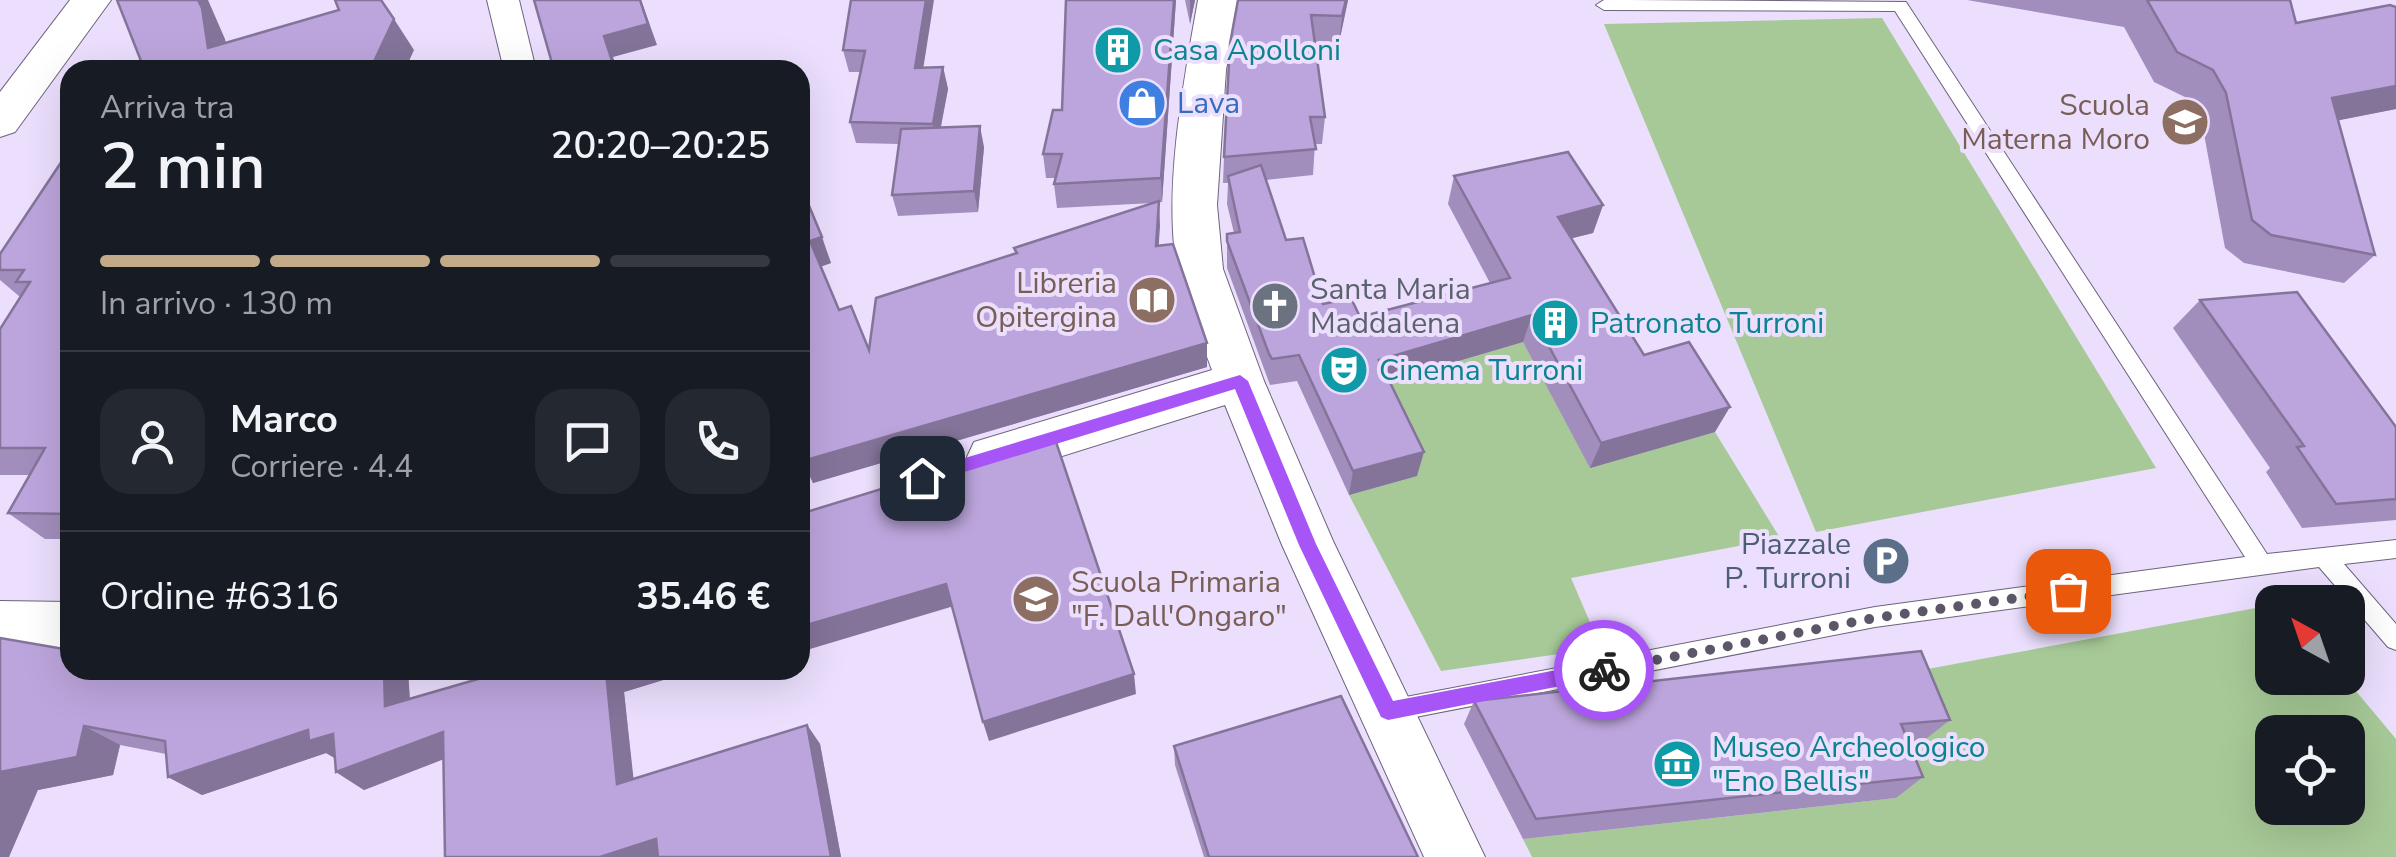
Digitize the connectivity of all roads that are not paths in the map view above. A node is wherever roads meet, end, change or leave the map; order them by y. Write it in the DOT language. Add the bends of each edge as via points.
graph roads {
  1 [pos="91,0"];
  2 [pos="503,0"];
  3 [pos="1218,0"];
  4 [pos="1604,5"];
  5 [pos="518,60"];
  6 [pos="0,122"];
  7 [pos="1240,381"];
  8 [pos="940,472"];
  9 [pos="2396,549"];
  10 [pos="2324,558"];
  11 [pos="2262,564"];
  12 [pos="0,626"];
  13 [pos="60,628"];
  14 [pos="2396,640"];
  15 [pos="1388,711"];
  16 [pos="1455,857"];
  1 -- 6 [label="street"];
  2 -- 5 [label="street"];
  3 -- 7 [label="street" via="1195,206 1200,269"];
  4 -- 11 [label="lane" via="1900,6"];
  7 -- 8 [label="street"];
  7 -- 15 [label="street" via="1308,545"];
  9 -- 10 [label="lane"];
  10 -- 11 [label="lane"];
  10 -- 14 [label="lane"];
  11 -- 15 [label="lane" via="1875,618"];
  12 -- 13 [label="street"];
  15 -- 16 [label="street"];
}
